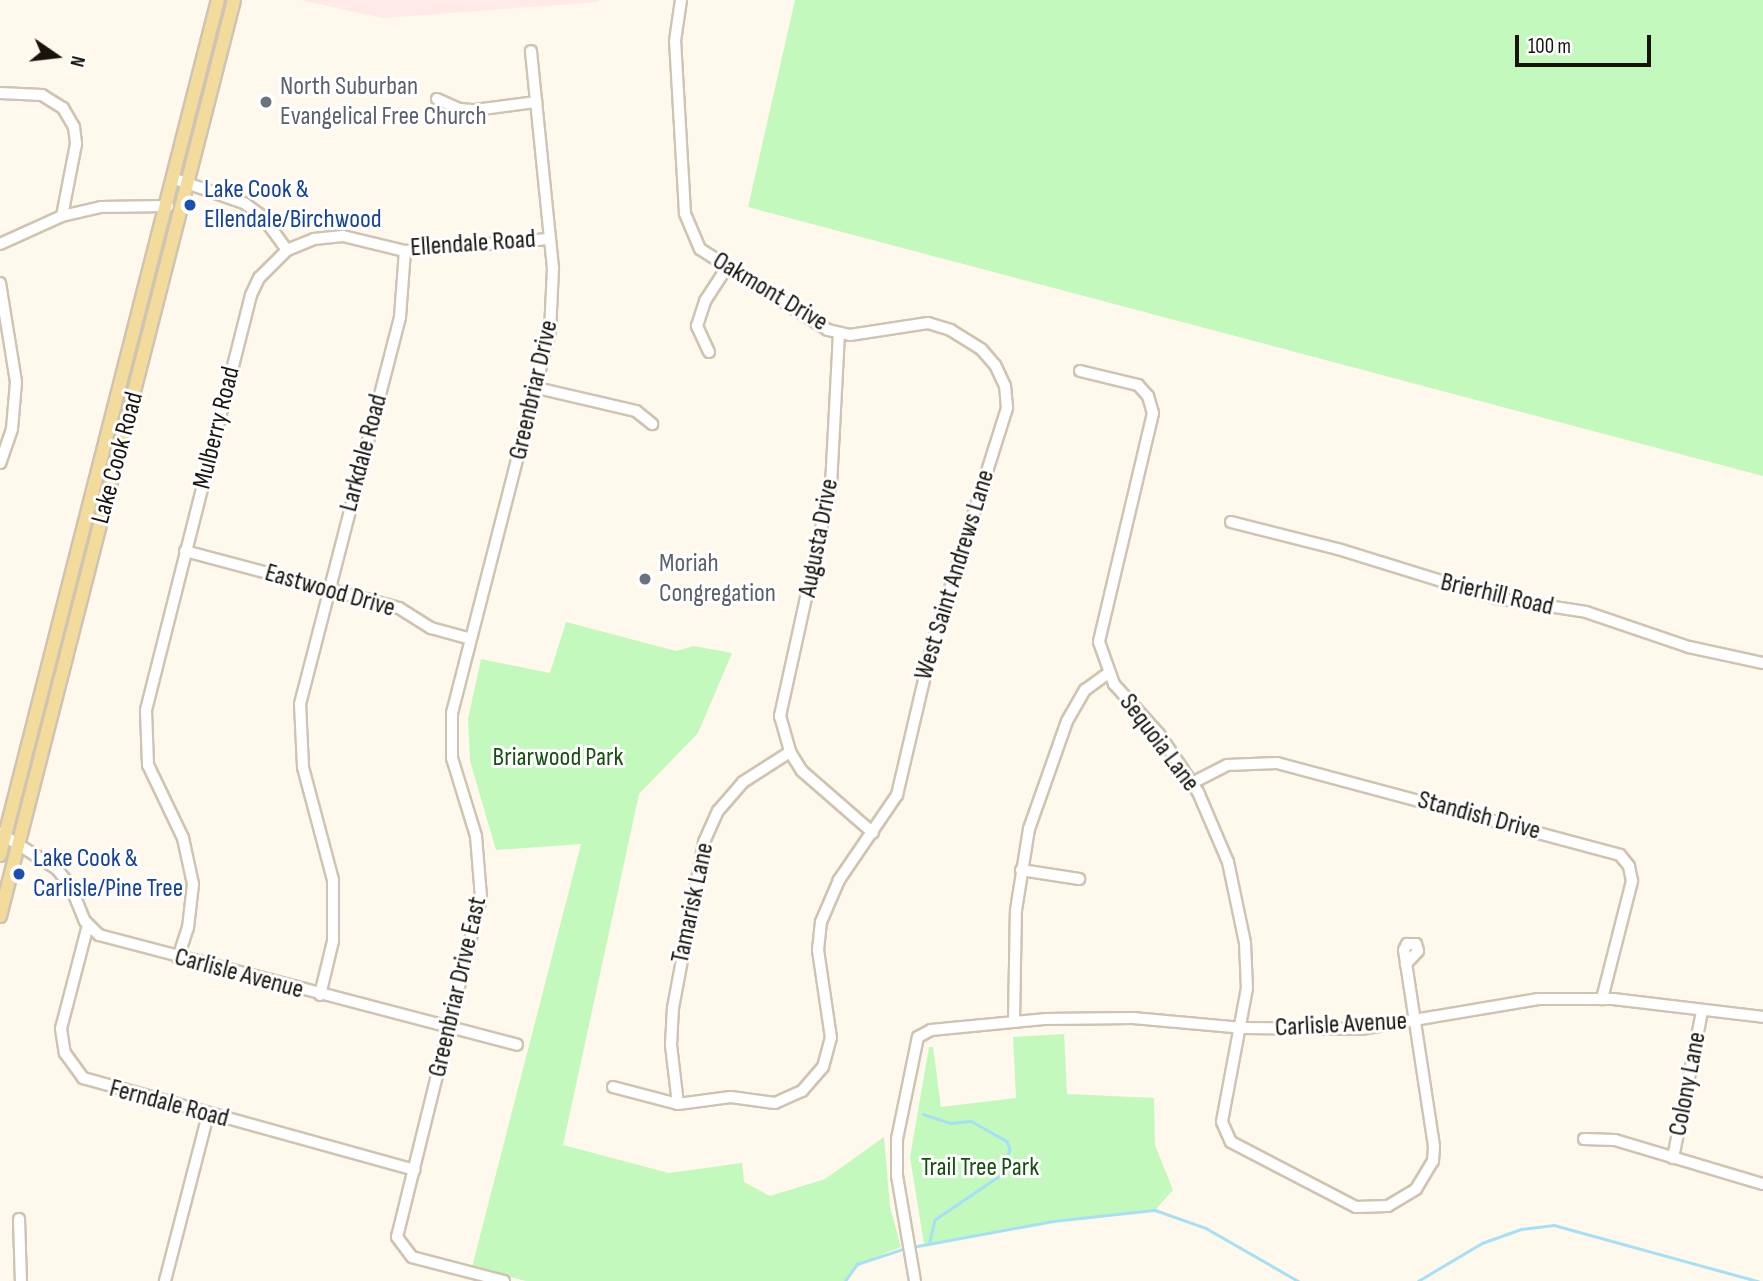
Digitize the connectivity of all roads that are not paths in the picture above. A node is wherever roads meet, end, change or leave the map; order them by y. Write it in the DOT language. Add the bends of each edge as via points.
graph roads {
  1 [pos="218,0"];
  2 [pos="234,0"];
  3 [pos="681,0"];
  4 [pos="531,51"];
  5 [pos="0,93"];
  6 [pos="437,99"];
  7 [pos="536,102"];
  8 [pos="175,178"];
  9 [pos="189,183"];
  10 [pos="168,206"];
  11 [pos="62,216"];
  12 [pos="549,239"];
  13 [pos="0,244"];
  14 [pos="287,250"];
  15 [pos="405,251"];
  16 [pos="726,269"];
  17 [pos="0,284"];
  18 [pos="839,333"];
  19 [pos="709,352"];
  20 [pos="995,365"];
  21 [pos="1080,371"];
  22 [pos="537,388"];
  23 [pos="652,424"];
  24 [pos="0,463"];
  25 [pos="1231,522"];
  26 [pos="185,551"];
  27 [pos="329,589"];
  28 [pos="471,639"];
  29 [pos="1763,663"];
  30 [pos="1108,673"];
  31 [pos="461,680"];
  32 [pos="790,752"];
  33 [pos="1192,782"];
  34 [pos="873,832"];
  35 [pos="2,835"];
  36 [pos="19,844"];
  37 [pos="0,855"];
  38 [pos="1021,870"];
  39 [pos="1079,879"];
  40 [pos="0,916"];
  41 [pos="88,925"];
  42 [pos="178,958"];
  43 [pos="1406,964"];
  44 [pos="320,995"];
  45 [pos="1602,999"];
  46 [pos="1702,1011"];
  47 [pos="1763,1017"];
  48 [pos="1014,1021"];
  49 [pos="1416,1022"];
  50 [pos="1242,1028"];
  51 [pos="449,1030"];
  52 [pos="517,1045"];
  53 [pos="613,1087"];
  54 [pos="678,1104"];
  55 [pos="208,1115"];
  56 [pos="1584,1139"];
  57 [pos="1674,1158"];
  58 [pos="414,1170"];
  59 [pos="1763,1184"];
  60 [pos="19,1219"];
  61 [pos="21,1281"];
  62 [pos="165,1281"];
  63 [pos="503,1281"];
  64 [pos="915,1281"];
  1 -- 8 [label="main road, Lake Cook Road"];
  2 -- 9 [label="main road, Lake Cook Road"];
  3 -- 16 [label="street, Oakmont Drive" via="675,41 685,213 700,249"];
  4 -- 7 [label="street, Greenbriar Drive"];
  5 -- 11 [label="street" via="42,95 62,108 74,127 76,144"];
  6 -- 7 [label="street" via="467,109"];
  7 -- 12 [label="street, Greenbriar Drive"];
  8 -- 9 [label="street"];
  8 -- 10 [label="main road, Lake Cook Road"];
  9 -- 14 [label="street" via="244,203 263,217"];
  9 -- 36 [label="main road, Lake Cook Road"];
  10 -- 11 [label="street" via="127,204"];
  10 -- 35 [label="main road, Lake Cook Road"];
  11 -- 13 [label="street"];
  12 -- 15 [label="street, Ellendale Road"];
  12 -- 22 [label="street, Greenbriar Drive" via="553,306"];
  14 -- 15 [label="street, Ellendale Road" via="314,239 343,236"];
  14 -- 26 [label="street, Mulberry Road" via="269,265 251,295"];
  15 -- 27 [label="street, Larkdale Road" via="400,317"];
  16 -- 18 [label="street, Oakmont Drive" via="802,318"];
  16 -- 19 [label="street" via="705,301 697,326"];
  17 -- 24 [label="street" via="16,382 12,429"];
  18 -- 20 [label="street, Oakmont Drive" via="928,323 966,338"];
  18 -- 32 [label="street, Augusta Drive" via="831,484 781,701"];
  20 -- 34 [label="street, West Saint Andrews Lane" via="1007,397 1005,421 932,646 900,788"];
  21 -- 30 [label="street, Sequoia Lane" via="1138,385 1150,401 1153,419 1100,624 1101,654"];
  22 -- 23 [label="street" via="636,411"];
  22 -- 28 [label="street, Greenbriar Drive"];
  25 -- 29 [label="street, Brierhill Road" via="1338,549 1496,598 1596,615 1689,647"];
  26 -- 27 [label="street, Eastwood Drive"];
  26 -- 42 [label="street, Mulberry Road" via="150,683 145,738 154,783 190,861 192,907"];
  27 -- 28 [label="street, Eastwood Drive" via="399,608 430,628"];
  27 -- 44 [label="street, Larkdale Road" via="300,704 300,745 328,853 334,912"];
  28 -- 31 [label="street, Greenbriar Drive"];
  30 -- 33 [label="street, Sequoia Lane"];
  30 -- 38 [label="street" via="1085,690 1067,722 1039,796"];
  31 -- 51 [label="street, Greenbriar Drive East" via="452,713 452,758 476,836 481,897"];
  32 -- 34 [label="street" via="813,784"];
  32 -- 54 [label="street, Tamarisk Lane" via="743,782 718,811 704,842 673,1008 671,1045"];
  33 -- 45 [label="street, Standish Drive" via="1227,765 1277,763 1620,855 1629,866 1632,881"];
  33 -- 50 [label="street, Sequoia Lane" via="1213,824 1237,900 1247,988"];
  34 -- 54 [label="street, West Saint Andrews Lane" via="839,880 821,922 818,950 831,1038 815,1079 786,1101 732,1097"];
  35 -- 36 [label="street"];
  35 -- 37 [label="main road, Lake Cook Road"];
  36 -- 40 [label="main road, Lake Cook Road"];
  36 -- 41 [label="street" via="57,869"];
  38 -- 39 [label="street"];
  38 -- 48 [label="street"];
  41 -- 42 [label="street, Carlisle Avenue" via="106,938"];
  41 -- 55 [label="street, Ferndale Road" via="61,1029 72,1068 97,1085"];
  42 -- 44 [label="street, Carlisle Avenue"];
  43 -- 49 [label="street"];
  44 -- 51 [label="street, Carlisle Avenue"];
  45 -- 46 [label="street, Carlisle Avenue"];
  45 -- 49 [label="street, Carlisle Avenue" via="1538,999"];
  46 -- 47 [label="street, Carlisle Avenue"];
  46 -- 57 [label="street, Colony Lane"];
  48 -- 50 [label="street, Carlisle Avenue" via="1133,1018"];
  48 -- 64 [label="street, Carlisle Avenue" via="950,1027 918,1037 897,1139 897,1177"];
  49 -- 50 [label="street, Carlisle Avenue" via="1361,1029"];
  49 -- 50 [label="street, Sequoia Lane" via="1433,1161 1416,1189 1400,1201 1372,1209 1356,1206 1231,1142 1222,1122"];
  51 -- 52 [label="street, Carlisle Avenue"];
  51 -- 58 [label="street, Greenbriar Drive East"];
  53 -- 54 [label="street"];
  55 -- 58 [label="street, Ferndale Road"];
  55 -- 62 [label="street"];
  56 -- 57 [label="street" via="1615,1140"];
  57 -- 59 [label="street"];
  58 -- 63 [label="street, Greenbriar Drive East" via="398,1228 403,1252"];
  60 -- 61 [label="street"];
}
